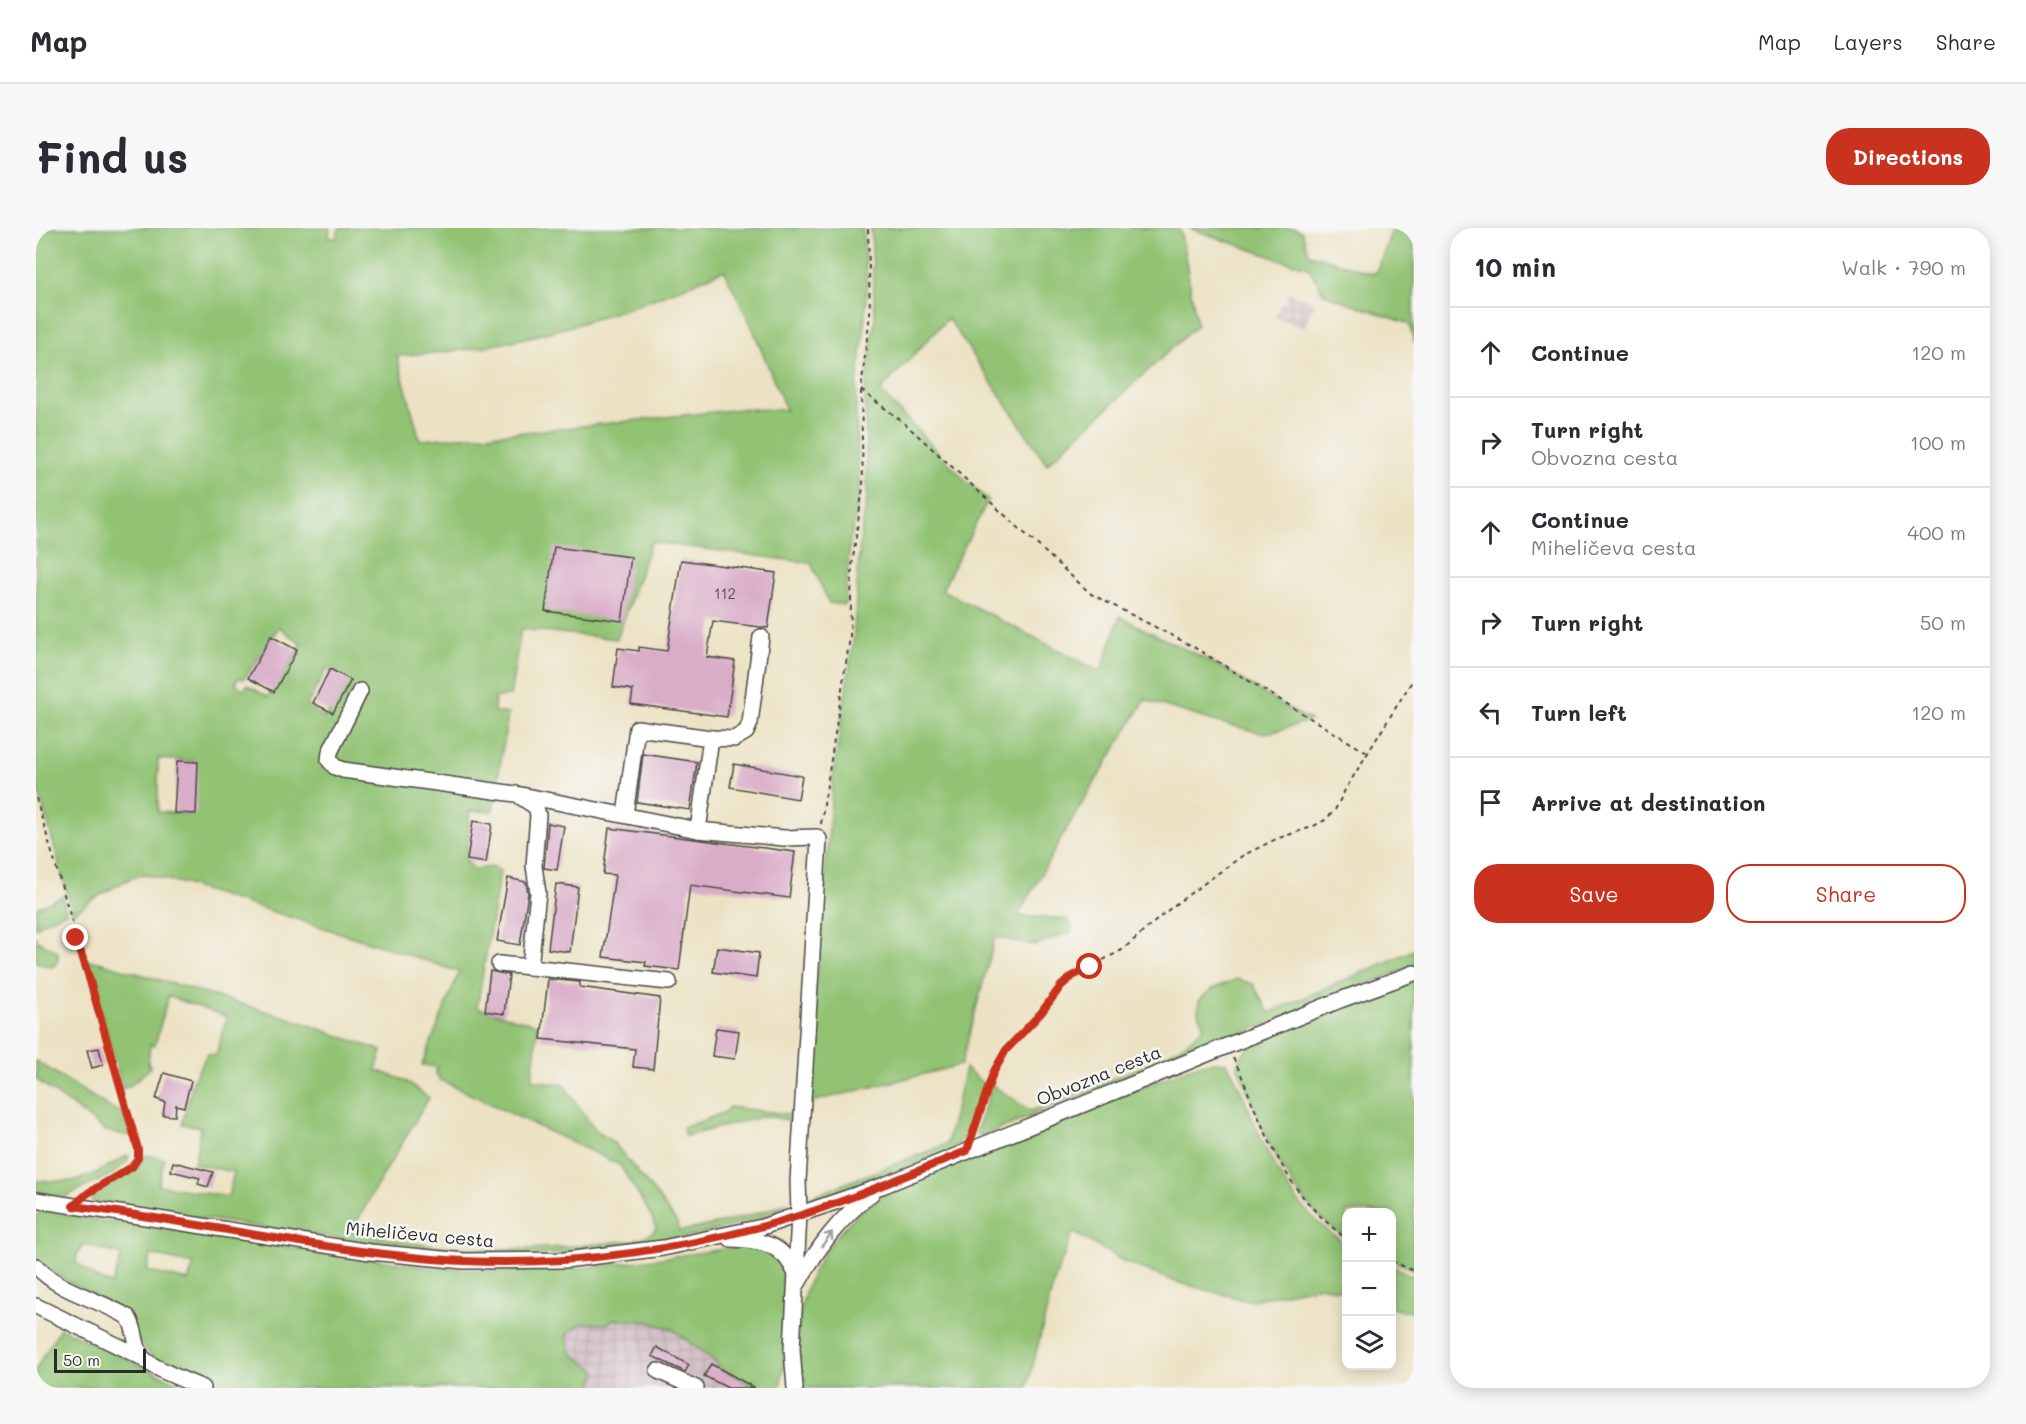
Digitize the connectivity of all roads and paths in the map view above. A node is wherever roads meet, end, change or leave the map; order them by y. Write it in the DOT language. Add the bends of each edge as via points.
graph roads {
  1 [pos="868,228"];
  2 [pos="861,390"];
  3 [pos="761,637"];
  4 [pos="1414,678"];
  5 [pos="360,691"];
  6 [pos="711,738"];
  7 [pos="1369,754"];
  8 [pos="516,794"];
  9 [pos="36,798"];
  10 [pos="625,815"];
  11 [pos="698,830"];
  12 [pos="818,838"];
  13 [pos="499,964"];
  14 [pos="530,967"];
  15 [pos="1414,973"];
  16 [pos="669,982"];
  17 [pos="1225,1046"];
  18 [pos="967,1151"];
  19 [pos="882,1186"];
  20 [pos="36,1200"];
  21 [pos="73,1206"];
  22 [pos="799,1215"];
  23 [pos="1342,1234"];
  24 [pos="713,1238"];
  25 [pos="1394,1262"];
  26 [pos="36,1266"];
  27 [pos="1414,1271"];
  28 [pos="796,1281"];
  29 [pos="36,1306"];
  30 [pos="141,1357"];
  31 [pos="658,1371"];
  32 [pos="792,1385"];
  33 [pos="203,1388"];
  34 [pos="696,1388"];
  1 -- 2 [label="path" via="870,313"];
  2 -- 7 [label="path" via="903,422 1091,594 1192,646"];
  2 -- 12 [label="path" via="863,486 852,566 850,637"];
  3 -- 6 [label="street" via="746,732 734,739"];
  4 -- 7 [label="path"];
  5 -- 8 [label="street" via="330,752 329,760 335,767"];
  6 -- 10 [label="street" via="637,728"];
  6 -- 11 [label="street"];
  7 -- 18 [label="path" via="1325,820 1242,856 1173,906 1122,950 1061,986 997,1064"];
  8 -- 10 [label="street"];
  8 -- 14 [label="street" via="536,807 538,815 534,866 538,893"];
  9 -- 21 [label="path" via="138,1149 132,1167"];
  10 -- 11 [label="street"];
  11 -- 12 [label="street"];
  12 -- 22 [label="street" via="804,1055"];
  13 -- 14 [label="street"];
  14 -- 16 [label="street"];
  15 -- 17 [label="street, Obvozna cesta"];
  17 -- 18 [label="street, Obvozna cesta"];
  17 -- 23 [label="path" via="1286,1174 1311,1208"];
  18 -- 19 [label="street, Obvozna cesta"];
  19 -- 22 [label="street, Obvozna cesta"];
  28 -- 19 [label="street, one-way" via="838,1223"];
  20 -- 21 [label="street, Miheličeva cesta"];
  21 -- 24 [label="street, Miheličeva cesta" via="370,1252 464,1261 564,1260"];
  22 -- 24 [label="street, Miheličeva cesta"];
  22 -- 28 [label="street"];
  24 -- 28 [label="street" via="766,1243 782,1251 790,1260"];
  25 -- 27 [label="path"];
  26 -- 30 [label="street" via="61,1287 128,1317"];
  28 -- 32 [label="street"];
  29 -- 30 [label="street"];
  30 -- 33 [label="street"];
  31 -- 34 [label="street"];
}
